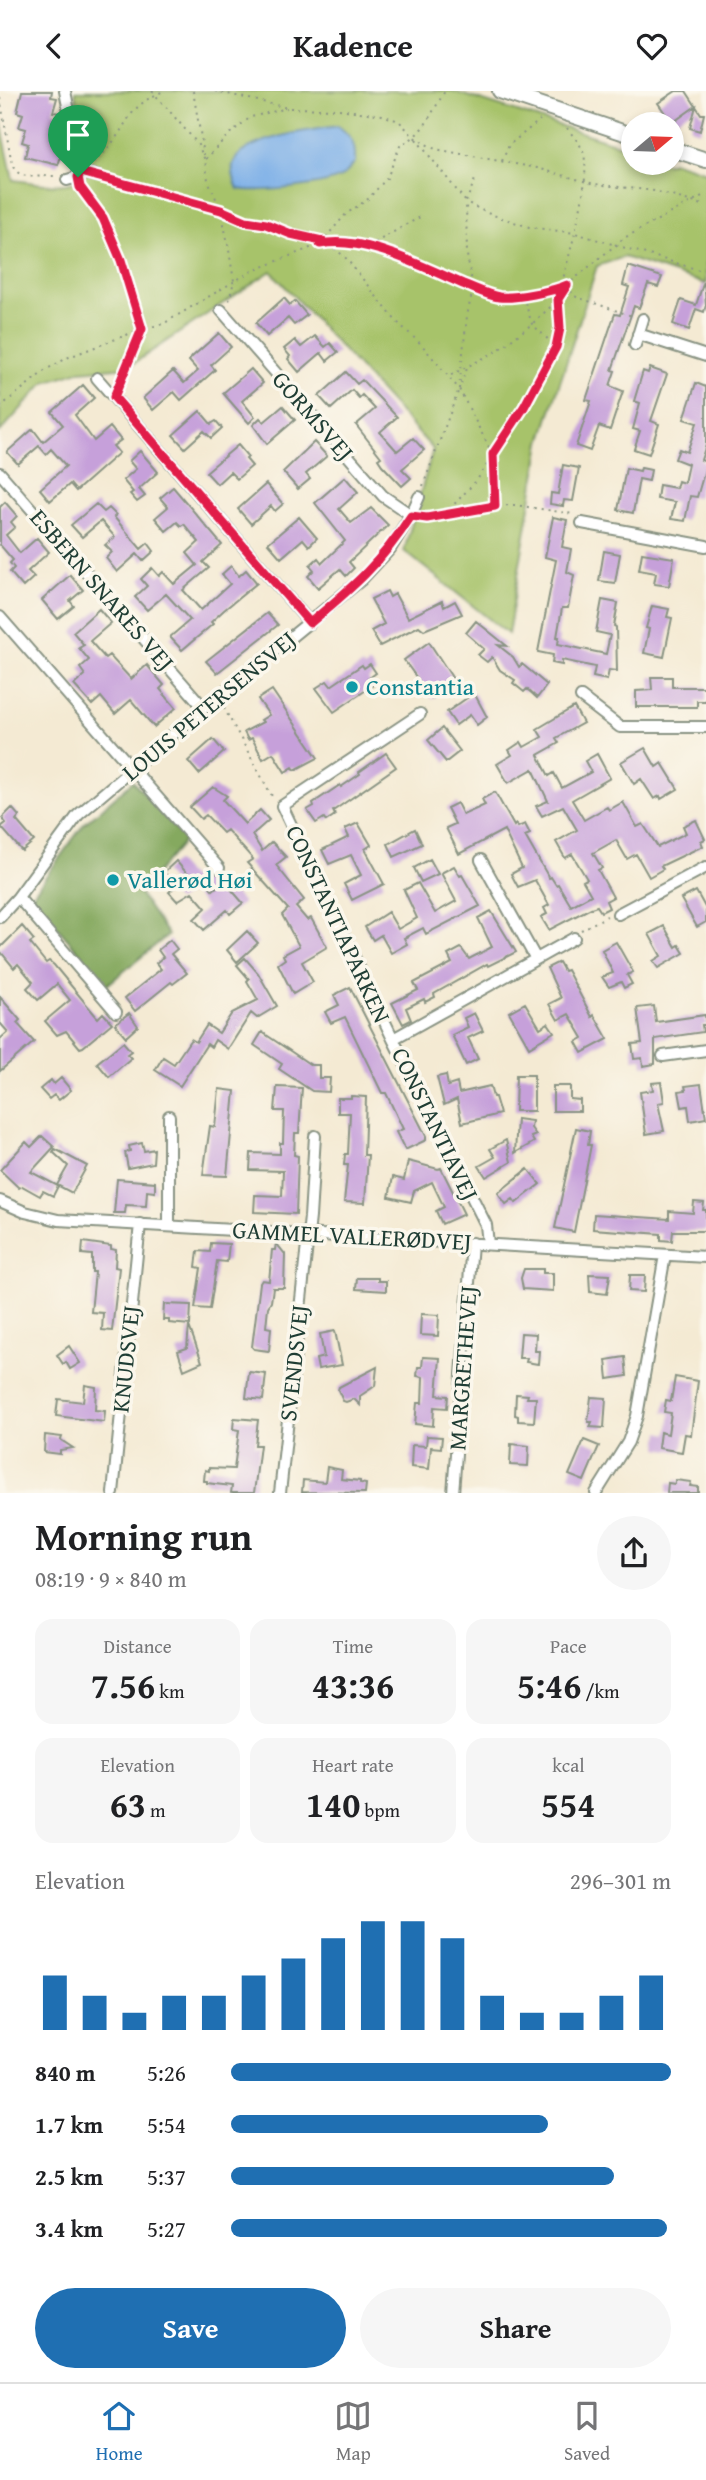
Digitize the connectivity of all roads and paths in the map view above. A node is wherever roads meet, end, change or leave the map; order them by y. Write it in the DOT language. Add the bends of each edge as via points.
graph roads {
  1 [pos="65,91"];
  2 [pos="152,91"];
  3 [pos="164,91"];
  4 [pos="192,91"];
  5 [pos="215,91"];
  6 [pos="445,91"];
  7 [pos="500,91"];
  8 [pos="156,95"];
  9 [pos="0,98"];
  10 [pos="288,108"];
  11 [pos="553,109"];
  12 [pos="621,132"];
  13 [pos="414,137"];
  14 [pos="684,153"];
  15 [pos="205,160"];
  16 [pos="706,160"];
  17 [pos="501,161"];
  18 [pos="75,176"];
  19 [pos="97,176"];
  20 [pos="476,177"];
  21 [pos="584,181"];
  22 [pos="706,194"];
  23 [pos="692,201"];
  24 [pos="466,202"];
  25 [pos="706,206"];
  26 [pos="221,210"];
  27 [pos="420,217"];
  28 [pos="575,233"];
  29 [pos="321,243"];
  30 [pos="616,245"];
  31 [pos="367,247"];
  32 [pos="706,272"];
  33 [pos="234,281"];
  34 [pos="567,285"];
  35 [pos="473,288"];
  36 [pos="561,288"];
  37 [pos="522,294"];
  38 [pos="558,299"];
  39 [pos="224,313"];
  40 [pos="643,319"];
  41 [pos="532,324"];
  42 [pos="142,329"];
  43 [pos="556,347"];
  44 [pos="706,356"];
  45 [pos="468,366"];
  46 [pos="461,369"];
  47 [pos="450,376"];
  48 [pos="97,378"];
  49 [pos="459,389"];
  50 [pos="114,397"];
  51 [pos="0,407"];
  52 [pos="493,454"];
  53 [pos="0,473"];
  54 [pos="419,497"];
  55 [pos="495,506"];
  56 [pos="445,514"];
  57 [pos="411,516"];
  58 [pos="582,523"];
  59 [pos="706,546"];
  60 [pos="0,617"];
  61 [pos="310,623"];
  62 [pos="581,697"];
  63 [pos="204,708"];
  64 [pos="225,709"];
  65 [pos="420,714"];
  66 [pos="706,726"];
  67 [pos="131,770"];
  68 [pos="282,806"];
  69 [pos="481,860"];
  70 [pos="706,867"];
  71 [pos="219,868"];
  72 [pos="18,897"];
  73 [pos="618,914"];
  74 [pos="0,917"];
  75 [pos="574,938"];
  76 [pos="536,959"];
  77 [pos="116,1011"];
  78 [pos="393,1039"];
  79 [pos="706,1050"];
  80 [pos="663,1056"];
  81 [pos="169,1117"];
  82 [pos="315,1136"];
  83 [pos="0,1201"];
  84 [pos="140,1224"];
  85 [pos="169,1226"];
  86 [pos="308,1233"];
  87 [pos="472,1243"];
  88 [pos="488,1244"];
  89 [pos="665,1255"];
  90 [pos="706,1257"];
  91 [pos="113,1493"];
  92 [pos="280,1493"];
  93 [pos="453,1493"];
  94 [pos="596,1493"];
  1 -- 18 [label="street"];
  2 -- 8 [label="path"];
  3 -- 8 [label="path"];
  4 -- 15 [label="path"];
  5 -- 10 [label="path"];
  6 -- 13 [label="path"];
  7 -- 11 [label="street"];
  8 -- 15 [label="path" via="197,143"];
  8 -- 18 [label="path" via="130,113 110,147"];
  9 -- 18 [label="path" via="16,173"];
  10 -- 13 [label="path" via="382,115 399,121"];
  10 -- 15 [label="path" via="251,117"];
  11 -- 12 [label="street"];
  11 -- 17 [label="path" via="509,145"];
  11 -- 21 [label="path" via="583,150"];
  13 -- 17 [label="path" via="435,149"];
  13 -- 24 [label="path"];
  13 -- 29 [label="path" via="400,146 387,177 368,199 346,214"];
  14 -- 16 [label="street"];
  15 -- 26 [label="path"];
  17 -- 21 [label="path"];
  18 -- 19 [label="street"];
  18 -- 42 [label="path" via="103,218"];
  19 -- 26 [label="path"];
  20 -- 24 [label="path"];
  21 -- 23 [label="path"];
  21 -- 28 [label="path"];
  22 -- 23 [label="path"];
  23 -- 25 [label="path"];
  23 -- 30 [label="path"];
  24 -- 28 [label="path" via="515,223"];
  24 -- 35 [label="path"];
  26 -- 29 [label="path"];
  26 -- 33 [label="path"];
  27 -- 31 [label="path"];
  28 -- 30 [label="path"];
  28 -- 36 [label="path"];
  29 -- 31 [label="path"];
  29 -- 33 [label="path"];
  29 -- 47 [label="path" via="345,257 396,321"];
  30 -- 32 [label="path"];
  30 -- 34 [label="path"];
  31 -- 35 [label="path"];
  33 -- 39 [label="path"];
  33 -- 42 [label="path" via="163,324"];
  34 -- 36 [label="path"];
  34 -- 38 [label="path"];
  34 -- 40 [label="path" via="574,296"];
  35 -- 37 [label="path" via="500,297"];
  35 -- 46 [label="path"];
  36 -- 37 [label="path"];
  37 -- 41 [label="path"];
  38 -- 41 [label="path"];
  38 -- 43 [label="path"];
  39 -- 57 [label="street, GORMSVEJ" via="383,496"];
  40 -- 44 [label="street" via="637,340"];
  41 -- 43 [label="path"];
  41 -- 45 [label="path"];
  42 -- 50 [label="path"];
  42 -- 51 [label="path" via="47,369"];
  43 -- 52 [label="path"];
  45 -- 46 [label="path"];
  45 -- 49 [label="path"];
  46 -- 47 [label="path"];
  46 -- 49 [label="path"];
  47 -- 49 [label="path"];
  48 -- 50 [label="street"];
  49 -- 52 [label="path"];
  49 -- 54 [label="path"];
  50 -- 61 [label="street"];
  52 -- 55 [label="path"];
  52 -- 56 [label="path" via="477,480"];
  53 -- 63 [label="street, ESBERN SNARES VEJ"];
  54 -- 57 [label="street, LOUIS PETERSENSVEJ"];
  55 -- 56 [label="path"];
  55 -- 58 [label="path" via="578,515"];
  56 -- 57 [label="path"];
  57 -- 61 [label="street, LOUIS PETERSENSVEJ" via="390,549 362,579"];
  58 -- 59 [label="street"];
  60 -- 67 [label="street"];
  61 -- 63 [label="street, LOUIS PETERSENSVEJ"];
  62 -- 66 [label="street" via="620,727"];
  63 -- 67 [label="street, LOUIS PETERSENSVEJ"];
  64 -- 68 [label="path" via="274,800"];
  65 -- 68 [label="street, CONSTANTIAPARKEN"];
  67 -- 71 [label="street"];
  67 -- 72 [label="street, LOUIS PETERSENSVEJ" via="78,815"];
  68 -- 78 [label="street, CONSTANTIAPARKEN"];
  69 -- 76 [label="street"];
  70 -- 73 [label="street"];
  72 -- 74 [label="street, LOUIS PETERSENSVEJ"];
  72 -- 77 [label="street"];
  73 -- 75 [label="path" via="610,914"];
  75 -- 76 [label="street, CONSTANTIAVEJ"];
  76 -- 78 [label="street, CONSTANTIAVEJ"];
  78 -- 88 [label="street, CONSTANTIAVEJ" via="486,1225"];
  79 -- 80 [label="street"];
  81 -- 85 [label="street"];
  82 -- 86 [label="street, SVENDSVEJ"];
  83 -- 84 [label="street, GAMMEL VALLERØDVEJ" via="58,1220"];
  84 -- 85 [label="street, GAMMEL VALLERØDVEJ"];
  84 -- 91 [label="street, KNUDSVEJ"];
  85 -- 86 [label="street, GAMMEL VALLERØDVEJ"];
  86 -- 87 [label="street, GAMMEL VALLERØDVEJ"];
  86 -- 92 [label="street, SVENDSVEJ"];
  87 -- 88 [label="street, GAMMEL VALLERØDVEJ"];
  87 -- 93 [label="street, MARGRETHEVEJ"];
  88 -- 89 [label="street, GAMMEL VALLERØDVEJ"];
  89 -- 90 [label="street, GAMMEL VALLERØDVEJ"];
  89 -- 94 [label="street" via="637,1416 628,1442"];
}
